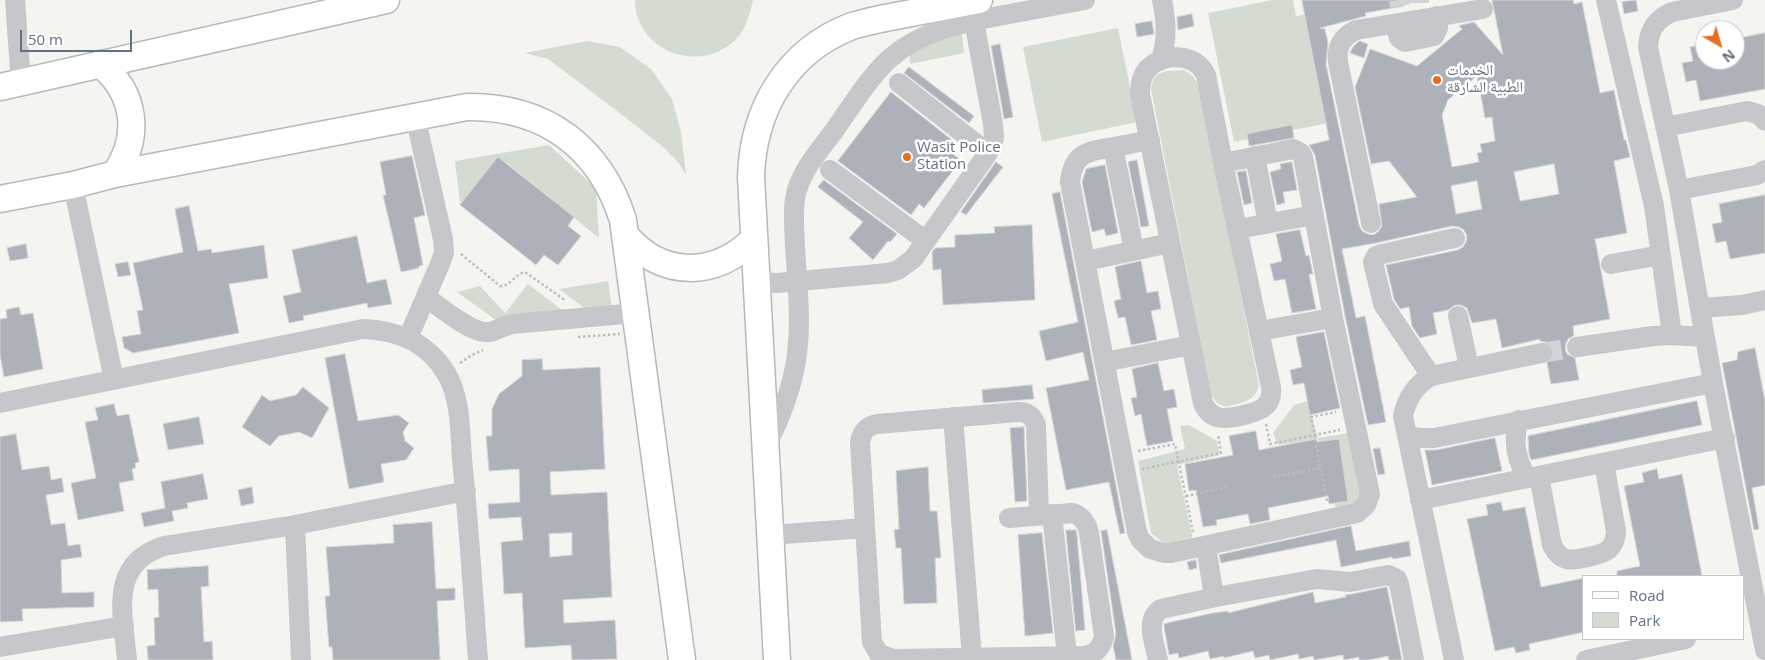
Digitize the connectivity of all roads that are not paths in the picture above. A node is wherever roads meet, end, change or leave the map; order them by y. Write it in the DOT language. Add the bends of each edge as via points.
graph roads {
  1 [pos="15,0"];
  2 [pos="386,0"];
  3 [pos="1086,0"];
  4 [pos="1162,0"];
  5 [pos="1606,0"];
  6 [pos="1732,0"];
  7 [pos="1483,9"];
  8 [pos="977,10"];
  9 [pos="1171,58"];
  10 [pos="100,64"];
  11 [pos="17,79"];
  12 [pos="899,83"];
  13 [pos="415,116"];
  14 [pos="1765,121"];
  15 [pos="1665,127"];
  16 [pos="1150,140"];
  17 [pos="1113,147"];
  18 [pos="988,153"];
  19 [pos="1255,156"];
  20 [pos="1223,163"];
  21 [pos="830,170"];
  22 [pos="1765,170"];
  23 [pos="114,174"];
  24 [pos="73,185"];
  25 [pos="1679,190"];
  26 [pos="0,199"];
  27 [pos="1314,215"];
  28 [pos="1268,223"];
  29 [pos="1371,223"];
  30 [pos="1238,229"];
  31 [pos="626,236"];
  32 [pos="1455,238"];
  33 [pos="754,239"];
  34 [pos="926,241"];
  35 [pos="1170,243"];
  36 [pos="1134,250"];
  37 [pos="1661,254"];
  38 [pos="1086,261"];
  39 [pos="1611,264"];
  40 [pos="772,284"];
  41 [pos="426,296"];
  42 [pos="1765,300"];
  43 [pos="1700,308"];
  44 [pos="1458,316"];
  45 [pos="1333,318"];
  46 [pos="637,323"];
  47 [pos="1259,331"];
  48 [pos="1672,335"];
  49 [pos="1705,337"];
  50 [pos="408,338"];
  51 [pos="1192,345"];
  52 [pos="1577,347"];
  53 [pos="1542,353"];
  54 [pos="1104,362"];
  55 [pos="1469,367"];
  56 [pos="1431,376"];
  57 [pos="114,380"];
  58 [pos="1713,383"];
  59 [pos="0,404"];
  60 [pos="953,418"];
  61 [pos="1519,420"];
  62 [pos="1407,436"];
  63 [pos="1724,438"];
  64 [pos="766,446"];
  65 [pos="1604,462"];
  66 [pos="1533,477"];
  67 [pos="466,491"];
  68 [pos="1420,500"];
  69 [pos="1046,515"];
  70 [pos="1009,518"];
  71 [pos="295,525"];
  72 [pos="865,528"];
  73 [pos="770,535"];
  74 [pos="1205,546"];
  75 [pos="1745,575"];
  76 [pos="1745,578"];
  77 [pos="1217,597"];
  78 [pos="1751,618"];
  79 [pos="124,626"];
  80 [pos="1681,640"];
  81 [pos="0,647"];
  82 [pos="1765,650"];
  83 [pos="1067,656"];
  84 [pos="972,658"];
  85 [pos="127,660"];
  86 [pos="301,660"];
  87 [pos="478,660"];
  88 [pos="682,660"];
  89 [pos="777,660"];
  90 [pos="1158,660"];
  91 [pos="1414,660"];
  92 [pos="1454,660"];
  93 [pos="1586,660"];
  1 -- 11 [label="street"];
  2 -- 10 [label="main road"];
  3 -- 8 [label="street"];
  4 -- 9 [label="street" via="1165,46"];
  5 -- 37 [label="street" via="1648,176"];
  6 -- 15 [label="street" via="1672,12 1660,18 1652,28 1648,47"];
  7 -- 29 [label="street" via="1413,15 1356,30 1345,37 1338,48 1338,62"];
  8 -- 18 [label="street" via="994,131"];
  8 -- 33 [label="main road" via="870,21 853,26 821,42 794,64 772,92 754,142 751,177"];
  8 -- 40 [label="street" via="955,25 926,34 901,50 869,82 805,171 796,192 794,210"];
  9 -- 16 [label="street" via="1152,64 1140,87"];
  9 -- 20 [label="street" via="1191,59 1206,75"];
  10 -- 11 [label="main road"];
  10 -- 23 [label="main road" via="121,86 131,113 130,144"];
  12 -- 18 [label="street"];
  13 -- 23 [label="main road"];
  13 -- 31 [label="main road" via="486,107 524,114 558,130 599,169 617,202"];
  13 -- 41 [label="street" via="443,239 442,258"];
  14 -- 15 [label="street" via="1758,114 1747,111"];
  15 -- 25 [label="street"];
  16 -- 17 [label="street"];
  16 -- 35 [label="street"];
  17 -- 36 [label="street"];
  17 -- 38 [label="street" via="1081,155 1071,174 1071,190"];
  18 -- 34 [label="street"];
  19 -- 20 [label="street"];
  19 -- 27 [label="street" via="1293,149 1301,153"];
  19 -- 28 [label="street"];
  20 -- 30 [label="street"];
  21 -- 34 [label="street"];
  22 -- 25 [label="street" via="1757,175"];
  23 -- 24 [label="main road"];
  24 -- 26 [label="main road"];
  24 -- 57 [label="street"];
  25 -- 43 [label="street"];
  27 -- 28 [label="street"];
  27 -- 45 [label="street"];
  28 -- 30 [label="street"];
  30 -- 47 [label="street"];
  31 -- 33 [label="main road" via="653,259 688,268 726,260"];
  31 -- 46 [label="main road"];
  32 -- 56 [label="street" via="1382,254 1373,262 1383,304"];
  33 -- 40 [label="main road"];
  34 -- 40 [label="street" via="913,259 888,273"];
  35 -- 36 [label="street"];
  35 -- 51 [label="street"];
  36 -- 38 [label="street"];
  37 -- 39 [label="street"];
  37 -- 48 [label="street"];
  38 -- 54 [label="street"];
  40 -- 64 [label="main road"];
  40 -- 64 [label="street" via="798,336 796,360 785,404"];
  41 -- 46 [label="street" via="472,328 484,332 512,324 587,327"];
  41 -- 50 [label="street"];
  42 -- 43 [label="street"];
  43 -- 49 [label="street"];
  44 -- 55 [label="street"];
  45 -- 47 [label="street"];
  45 -- 74 [label="street" via="1369,500 1357,513"];
  46 -- 88 [label="main road"];
  47 -- 51 [label="street" via="1272,392 1270,402 1263,410 1228,419 1214,416 1203,403"];
  48 -- 49 [label="street"];
  48 -- 52 [label="street"];
  49 -- 58 [label="street"];
  50 -- 57 [label="street" via="393,332 363,330"];
  50 -- 67 [label="street" via="436,359 454,390"];
  51 -- 54 [label="street"];
  53 -- 55 [label="street"];
  54 -- 74 [label="street" via="1137,532 1144,545 1164,553"];
  55 -- 56 [label="street"];
  56 -- 62 [label="street" via="1415,388 1405,406 1403,416"];
  57 -- 59 [label="street"];
  58 -- 61 [label="street"];
  58 -- 63 [label="street"];
  60 -- 69 [label="street" via="1018,412 1032,417 1036,425"];
  60 -- 72 [label="street" via="876,424 863,432 860,442"];
  60 -- 84 [label="street"];
  61 -- 62 [label="street" via="1434,438"];
  61 -- 66 [label="street" via="1516,454"];
  62 -- 68 [label="street"];
  63 -- 65 [label="street"];
  63 -- 75 [label="street"];
  64 -- 73 [label="main road"];
  65 -- 66 [label="street"];
  65 -- 66 [label="street" via="1616,531 1611,547 1601,554 1571,560 1558,554 1552,545"];
  66 -- 68 [label="street"];
  67 -- 71 [label="street"];
  67 -- 87 [label="street"];
  68 -- 92 [label="street"];
  69 -- 70 [label="street"];
  69 -- 83 [label="street"];
  69 -- 83 [label="street" via="1073,513 1082,518 1088,528 1104,636 1100,647 1090,655"];
  71 -- 79 [label="street" via="164,546 141,556 126,576 122,589"];
  71 -- 86 [label="street"];
  72 -- 73 [label="street"];
  72 -- 84 [label="street" via="872,642 880,654 893,659"];
  73 -- 89 [label="main road"];
  74 -- 77 [label="street"];
  76 -- 78 [label="street"];
  77 -- 90 [label="street" via="1156,612 1151,624"];
  77 -- 91 [label="street" via="1318,579 1350,582 1393,576 1399,584"];
  78 -- 82 [label="street"];
  79 -- 81 [label="street"];
  79 -- 85 [label="street"];
  80 -- 93 [label="street"];
  83 -- 84 [label="street"];
}
